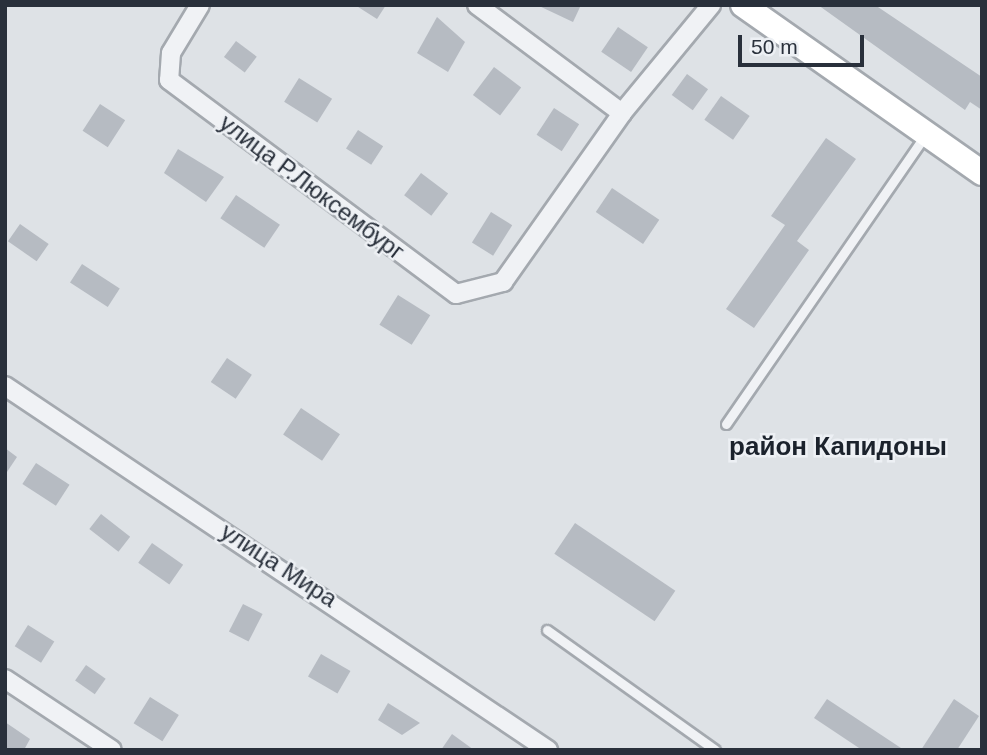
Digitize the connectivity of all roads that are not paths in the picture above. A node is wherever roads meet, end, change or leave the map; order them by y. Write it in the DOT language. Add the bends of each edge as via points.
graph roads {
  1 [pos="200,5"];
  2 [pos="477,5"];
  3 [pos="711,5"];
  4 [pos="743,5"];
  5 [pos="622,113"];
  6 [pos="925,136"];
  7 [pos="982,173"];
  8 [pos="5,386"];
  9 [pos="726,424"];
  10 [pos="547,630"];
  11 [pos="5,679"];
  12 [pos="112,750"];
  13 [pos="548,750"];
  14 [pos="715,750"];
  1 -- 5 [label="street, улица Р.Люксембург" via="171,53 169,80 456,294 503,282"];
  2 -- 5 [label="street"];
  3 -- 5 [label="street"];
  4 -- 6 [label="street"];
  6 -- 7 [label="street"];
  6 -- 9 [label="lane"];
  8 -- 13 [label="street, улица Мира"];
  10 -- 14 [label="lane"];
  11 -- 12 [label="street"];
}
